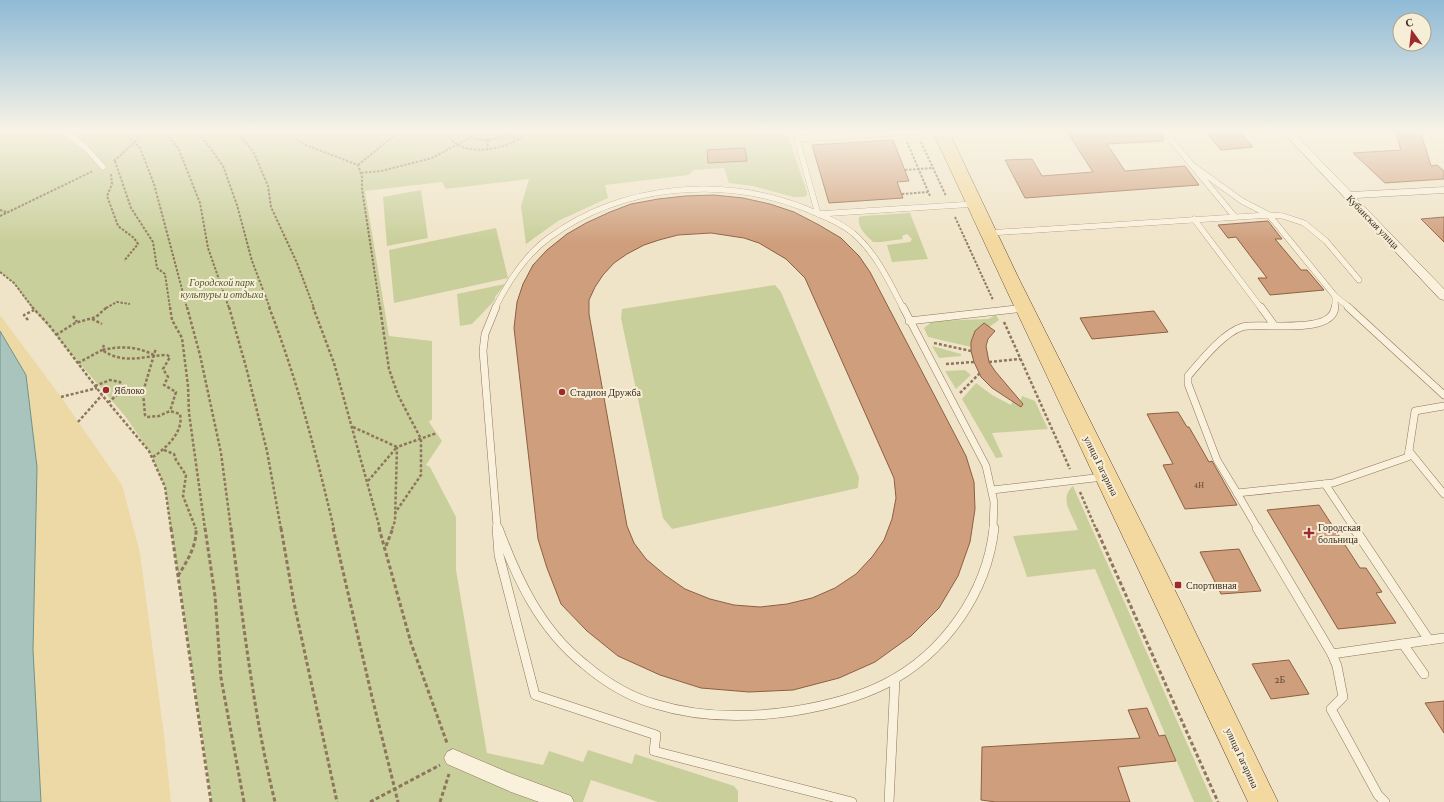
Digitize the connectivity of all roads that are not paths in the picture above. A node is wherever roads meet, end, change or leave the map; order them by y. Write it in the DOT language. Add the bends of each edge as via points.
graph roads {
  1 [pos="805,167"];
  2 [pos="957,167"];
  3 [pos="1194,167"];
  4 [pos="1195,167"];
  5 [pos="1322,167"];
  6 [pos="1444,190"];
  7 [pos="1348,195"];
  8 [pos="975,204"];
  9 [pos="818,214"];
  10 [pos="1269,215"];
  11 [pos="1235,217"];
  12 [pos="1194,220"];
  13 [pos="988,232"];
  14 [pos="1359,280"];
  15 [pos="1336,296"];
  16 [pos="1444,296"];
  17 [pos="1024,308"];
  18 [pos="909,321"];
  19 [pos="1274,325"];
  20 [pos="1444,395"];
  21 [pos="1444,406"];
  22 [pos="1409,451"];
  23 [pos="1107,477"];
  24 [pos="1325,484"];
  25 [pos="992,490"];
  26 [pos="1237,493"];
  27 [pos="1444,494"];
  28 [pos="497,526"];
  29 [pos="1444,638"];
  30 [pos="1429,640"];
  31 [pos="1403,644"];
  32 [pos="1332,654"];
  33 [pos="1424,674"];
  34 [pos="895,679"];
  35 [pos="450,751"];
  36 [pos="565,802"];
  37 [pos="852,802"];
  38 [pos="889,802"];
  39 [pos="1263,802"];
  40 [pos="1385,802"];
  1 -- 9 [label="lane"];
  2 -- 8 [label="main road, улица Гагарина"];
  3 -- 11 [label="lane"];
  4 -- 10 [label="lane" via="1238,198"];
  5 -- 7 [label="street, Кубанская улица"];
  6 -- 7 [label="street"];
  7 -- 16 [label="street, Кубанская улица"];
  8 -- 9 [label="lane"];
  8 -- 13 [label="main road, улица Гагарина"];
  9 -- 18 [label="lane" via="851,232 865,245 881,266"];
  9 -- 28 [label="lane" via="788,201 764,195 692,189 664,192 616,202 597,210 563,227 537,248 517,271 496,305 484,340"];
  10 -- 11 [label="lane"];
  10 -- 14 [label="lane" via="1294,218 1314,230"];
  10 -- 15 [label="lane"];
  11 -- 12 [label="lane"];
  12 -- 13 [label="lane"];
  12 -- 19 [label="lane"];
  13 -- 17 [label="main road, улица Гагарина"];
  15 -- 19 [label="lane" via="1335,311 1321,322 1301,326"];
  15 -- 20 [label="lane"];
  17 -- 18 [label="lane"];
  17 -- 23 [label="main road, улица Гагарина"];
  18 -- 25 [label="lane" via="986,466"];
  19 -- 26 [label="lane" via="1242,327 1230,333 1188,376 1188,384 1217,460"];
  21 -- 22 [label="lane" via="1415,411"];
  22 -- 24 [label="lane" via="1408,457"];
  22 -- 27 [label="lane"];
  23 -- 25 [label="lane"];
  23 -- 39 [label="main road, улица Гагарина"];
  24 -- 26 [label="lane"];
  24 -- 30 [label="lane"];
  25 -- 34 [label="lane" via="995,512 993,534 981,582 948,633 927,656"];
  26 -- 32 [label="lane"];
  28 -- 34 [label="lane" via="511,565 546,627 580,662 619,688 654,704 694,713 748,716 802,710 853,698"];
  28 -- 37 [label="lane" via="499,555 535,695 656,735 654,751"];
  29 -- 30 [label="lane"];
  30 -- 31 [label="lane"];
  31 -- 32 [label="lane"];
  31 -- 33 [label="lane"];
  32 -- 40 [label="lane" via="1343,697 1330,709 1378,795"];
  34 -- 38 [label="lane"];
  35 -- 36 [label="street" via="511,783"];
}
